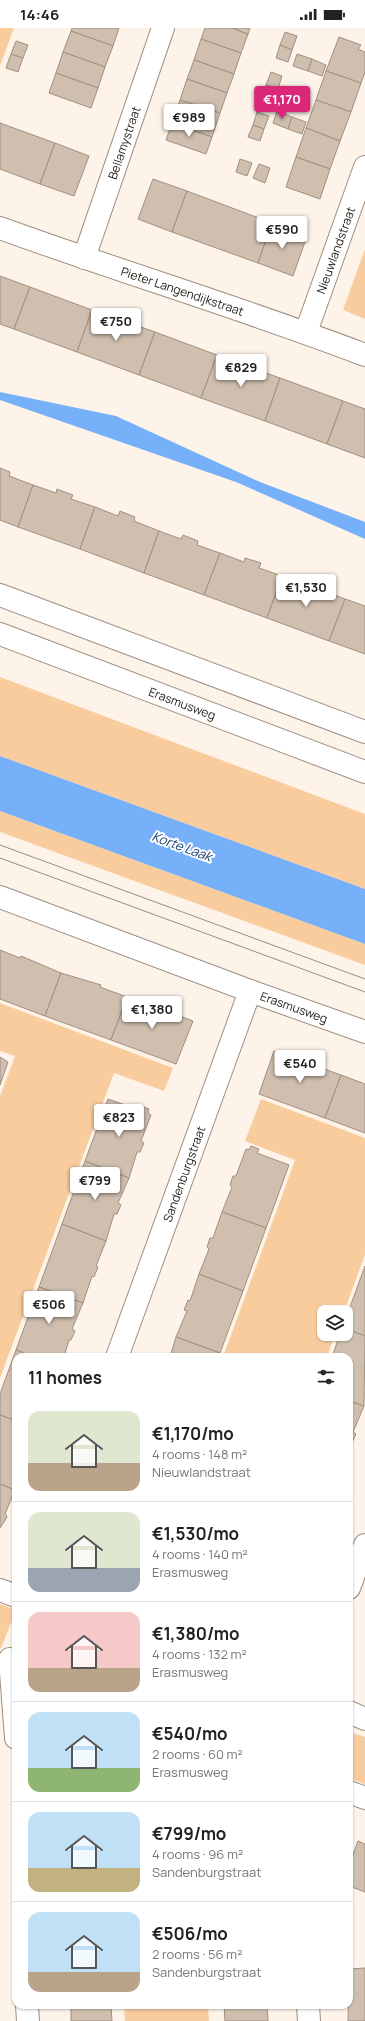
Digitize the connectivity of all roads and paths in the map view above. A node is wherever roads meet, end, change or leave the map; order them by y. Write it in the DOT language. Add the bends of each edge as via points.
graph roads {
  1 [pos="163,28"];
  2 [pos="365,167"];
  3 [pos="0,228"];
  4 [pos="84,258"];
  5 [pos="306,332"];
  6 [pos="365,355"];
  7 [pos="0,595"];
  8 [pos="0,634"];
  9 [pos="365,732"];
  10 [pos="365,772"];
  11 [pos="0,897"];
  12 [pos="250,991"];
  13 [pos="365,1032"];
  14 [pos="118,1353"];
  15 [pos="365,1545"];
  16 [pos="353,1577"];
  17 [pos="0,1590"];
  18 [pos="12,1594"];
  19 [pos="9,1659"];
  20 [pos="353,1714"];
  21 [pos="365,1719"];
  22 [pos="10,1727"];
  23 [pos="353,1794"];
  24 [pos="365,1798"];
  25 [pos="27,2009"];
  26 [pos="308,2009"];
  27 [pos="28,2021"];
  28 [pos="309,2021"];
  1 -- 4 [label="street, Bellamystraat"];
  2 -- 5 [label="street, Nieuwlandstraat"];
  3 -- 4 [label="street, Pieter Langendijkstraat"];
  4 -- 5 [label="street, Pieter Langendijkstraat"];
  5 -- 6 [label="street, Pieter Langendijkstraat"];
  7 -- 9 [label="street"];
  8 -- 10 [label="street, Erasmusweg"];
  11 -- 12 [label="street, Erasmusweg"];
  12 -- 13 [label="street, Erasmusweg"];
  12 -- 14 [label="street, Sandenburgstraat"];
  15 -- 16 [label="street"];
  17 -- 18 [label="street"];
  19 -- 22 [label="street"];
  20 -- 21 [label="street"];
  23 -- 24 [label="street"];
  25 -- 27 [label="street"];
  26 -- 28 [label="street"];
}
